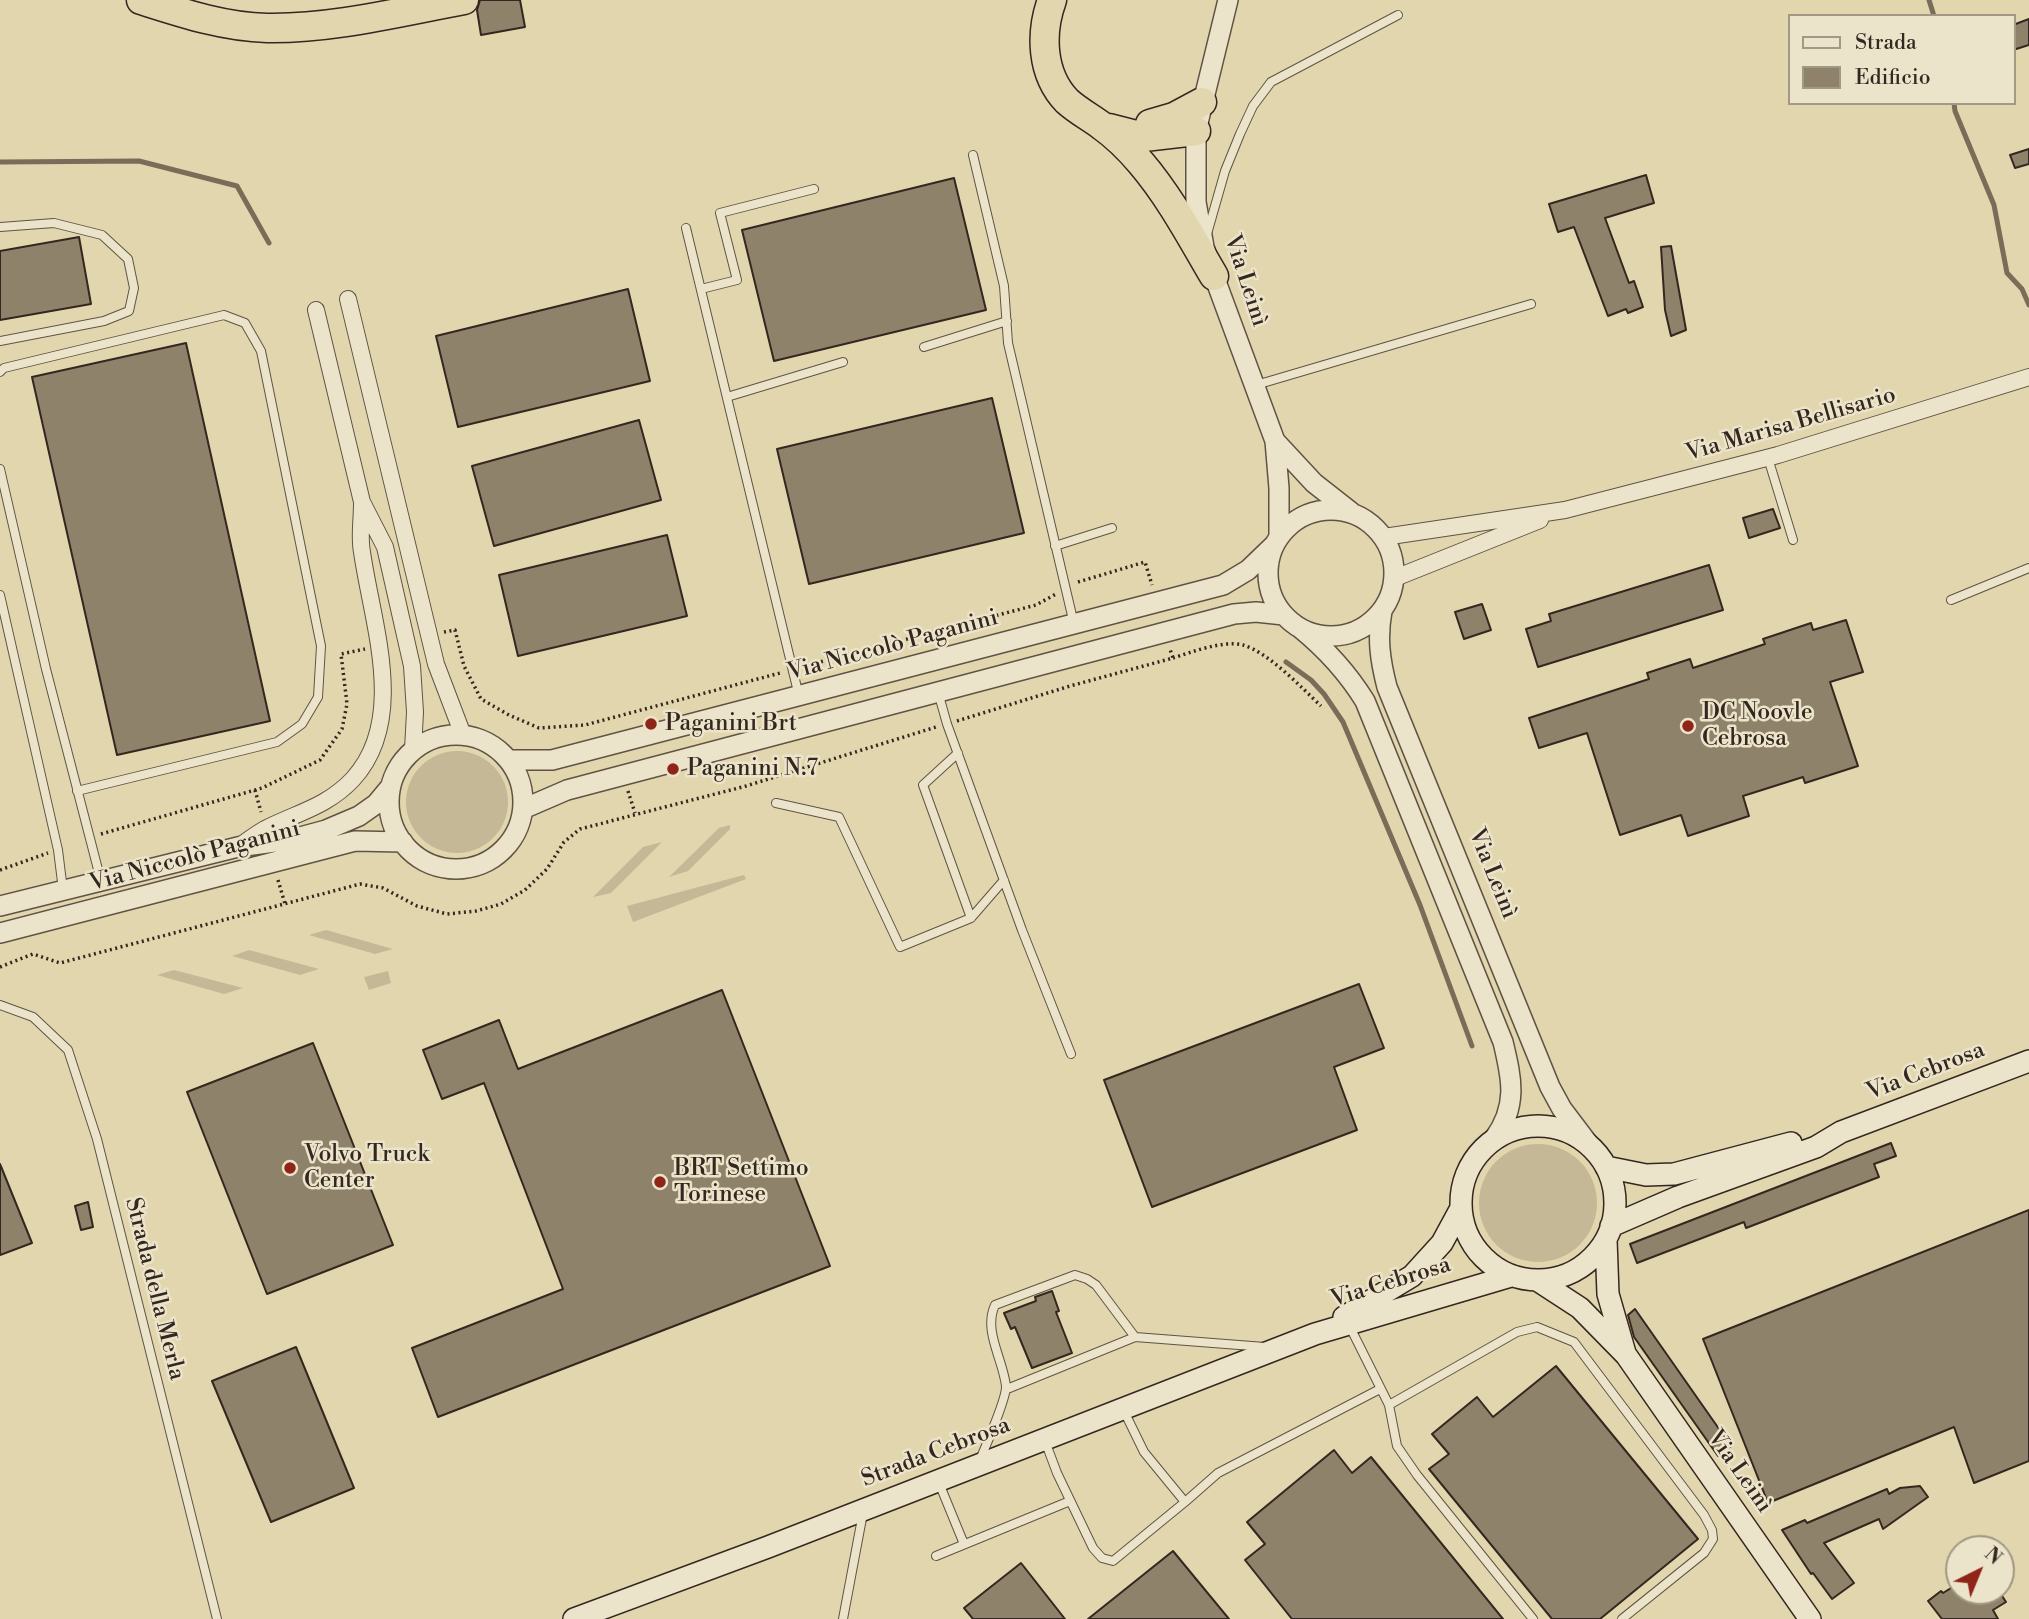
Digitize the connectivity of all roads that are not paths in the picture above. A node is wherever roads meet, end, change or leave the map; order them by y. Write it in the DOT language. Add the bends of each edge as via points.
graph roads {
  1 [pos="141,0"];
  2 [pos="464,0"];
  3 [pos="1052,0"];
  4 [pos="1228,0"];
  5 [pos="1398,15"];
  6 [pos="1202,102"];
  7 [pos="1103,126"];
  8 [pos="1196,131"];
  9 [pos="1133,132"];
  10 [pos="973,155"];
  11 [pos="814,189"];
  12 [pos="0,227"];
  13 [pos="686,228"];
  14 [pos="1204,247"];
  15 [pos="1214,276"];
  16 [pos="701,289"];
  17 [pos="348,299"];
  18 [pos="1531,304"];
  19 [pos="316,310"];
  20 [pos="1007,321"];
  21 [pos="0,341"];
  22 [pos="924,347"];
  23 [pos="843,362"];
  24 [pos="0,372"];
  25 [pos="2029,377"];
  26 [pos="1253,386"];
  27 [pos="727,397"];
  28 [pos="1275,441"];
  29 [pos="1768,458"];
  30 [pos="0,469"];
  31 [pos="362,502"];
  32 [pos="1565,510"];
  33 [pos="1352,513"];
  34 [pos="1112,528"];
  35 [pos="1384,537"];
  36 [pos="1277,540"];
  37 [pos="1793,540"];
  38 [pos="1055,546"];
  39 [pos="2029,568"];
  40 [pos="1395,578"];
  41 [pos="0,595"];
  42 [pos="1951,600"];
  43 [pos="1382,611"];
  44 [pos="1284,615"];
  45 [pos="1074,624"];
  46 [pos="1300,628"];
  47 [pos="938,692"];
  48 [pos="799,696"];
  49 [pos="463,735"];
  50 [pos="413,750"];
  51 [pos="958,753"];
  52 [pos="509,760"];
  53 [pos="391,786"];
  54 [pos="77,791"];
  55 [pos="776,803"];
  56 [pos="523,810"];
  57 [pos="403,842"];
  58 [pos="238,846"];
  59 [pos="1004,880"];
  60 [pos="101,881"];
  61 [pos="63,890"];
  62 [pos="0,906"];
  63 [pos="971,918"];
  64 [pos="0,933"];
  65 [pos="0,1005"];
  66 [pos="1071,1054"];
  67 [pos="2029,1061"];
  68 [pos="1841,1132"];
  69 [pos="1494,1139"];
  70 [pos="1590,1146"];
  71 [pos="1606,1167"];
  72 [pos="1461,1208"];
  73 [pos="1609,1233"];
  74 [pos="1511,1276"];
  75 [pos="1537,1280"];
  76 [pos="1348,1324"];
  77 [pos="1315,1334"];
  78 [pos="1135,1337"];
  79 [pos="1278,1349"];
  80 [pos="1626,1355"];
  81 [pos="1007,1389"];
  82 [pos="1380,1389"];
  83 [pos="1389,1405"];
  84 [pos="1123,1409"];
  85 [pos="1044,1439"];
  86 [pos="978,1465"];
  87 [pos="938,1481"];
  88 [pos="1070,1501"];
  89 [pos="1185,1502"];
  90 [pos="864,1510"];
  91 [pos="964,1544"];
  92 [pos="936,1556"];
  93 [pos="217,1619"];
  94 [pos="574,1619"];
  95 [pos="843,1619"];
  96 [pos="1533,1619"];
  97 [pos="1622,1619"];
  98 [pos="1810,1619"];
  1 -- 2 [label="highway" via="201,18 266,28 318,26"];
  3 -- 7 [label="highway" via="1045,26 1046,64 1066,100"];
  4 -- 6 [label="street, Via Leinì"];
  5 -- 14 [label="lane" via="1271,82 1253,106 1230,159"];
  6 -- 8 [label="street, Via Leinì"];
  6 -- 9 [label="highway"];
  7 -- 9 [label="highway"];
  7 -- 15 [label="highway" via="1157,181"];
  8 -- 9 [label="highway" via="1144,137"];
  8 -- 14 [label="street, Via Leinì" via="1196,202"];
  10 -- 20 [label="lane" via="1004,286"];
  11 -- 16 [label="lane" via="720,213 737,280"];
  12 -- 21 [label="lane" via="54,223 102,235 128,259 134,288 129,312"];
  13 -- 16 [label="lane"];
  14 -- 15 [label="street, Via Leinì"];
  15 -- 26 [label="street, Via Leinì"];
  16 -- 27 [label="lane"];
  17 -- 49 [label="street" via="436,664"];
  18 -- 26 [label="lane"];
  19 -- 31 [label="street"];
  20 -- 22 [label="lane"];
  20 -- 38 [label="lane" via="1008,343"];
  23 -- 27 [label="lane"];
  24 -- 54 [label="lane" via="224,315 245,323 261,351 321,646 318,697 302,724 277,742"];
  25 -- 29 [label="street, Via Marisa Bellisario"];
  26 -- 28 [label="street, Via Leinì"];
  27 -- 48 [label="lane"];
  28 -- 33 [label="street, Via Leinì" via="1314,483"];
  28 -- 36 [label="street, Via Leinì"];
  29 -- 32 [label="street, Via Marisa Bellisario"];
  29 -- 37 [label="lane"];
  30 -- 54 [label="lane"];
  31 -- 50 [label="street" via="385,547 412,666"];
  31 -- 58 [label="street" via="361,549 384,693 375,744 353,779 314,808 265,828"];
  32 -- 35 [label="street, Via Marisa Bellisario"];
  32 -- 40 [label="street, Via Marisa Bellisario"];
  33 -- 35 [label="street" via="1370,522"];
  33 -- 36 [label="street" via="1311,512 1293,522"];
  34 -- 38 [label="lane"];
  35 -- 40 [label="street" via="1393,556"];
  36 -- 44 [label="street" via="1268,577"];
  36 -- 45 [label="street, Via Niccolò Paganini" via="1248,570 1223,585"];
  38 -- 45 [label="lane"];
  39 -- 42 [label="lane"];
  40 -- 43 [label="street"];
  41 -- 61 [label="lane" via="58,849"];
  43 -- 46 [label="street" via="1361,629 1342,635 1320,635"];
  43 -- 70 [label="street, Via Leinì" via="1378,636 1387,687 1550,1087"];
  44 -- 46 [label="street"];
  44 -- 47 [label="street" via="1234,614"];
  45 -- 48 [label="street, Via Niccolò Paganini"];
  46 -- 69 [label="street" via="1349,674 1365,701 1503,1042 1511,1075 1511,1102 1506,1123"];
  47 -- 51 [label="lane"];
  47 -- 56 [label="street" via="567,790"];
  48 -- 52 [label="street, Via Niccolò Paganini" via="552,760"];
  49 -- 50 [label="street" via="446,735"];
  49 -- 52 [label="street" via="488,743"];
  50 -- 53 [label="street" via="399,766"];
  51 -- 59 [label="lane"];
  51 -- 63 [label="lane" via="923,785"];
  52 -- 56 [label="street" via="523,792"];
  53 -- 57 [label="street" via="394,825"];
  53 -- 58 [label="street, Via Niccolò Paganini" via="359,816 326,830"];
  54 -- 60 [label="lane"];
  55 -- 63 [label="lane" via="839,817 900,947"];
  56 -- 57 [label="street" via="517,831 504,850 463,869 441,867 420,858"];
  57 -- 64 [label="street, Via Niccolò Paganini" via="355,841"];
  58 -- 60 [label="street, Via Niccolò Paganini"];
  59 -- 63 [label="lane"];
  59 -- 66 [label="lane"];
  60 -- 61 [label="street, Via Niccolò Paganini"];
  61 -- 62 [label="street, Via Niccolò Paganini"];
  65 -- 93 [label="lane, Strada della Merla" via="33,1017 68,1050 100,1152"];
  67 -- 68 [label="main road, Via Cebrosa"];
  68 -- 71 [label="main road, Via Cebrosa" via="1674,1174 1646,1175"];
  68 -- 73 [label="main road, Via Cebrosa" via="1816,1147 1678,1197"];
  69 -- 70 [label="main road" via="1530,1126 1549,1127"];
  69 -- 72 [label="main road" via="1469,1169"];
  70 -- 71 [label="main road"];
  71 -- 73 [label="main road" via="1615,1206"];
  72 -- 74 [label="main road" via="1476,1249"];
  72 -- 77 [label="main road, Via Cebrosa" via="1442,1243 1412,1276"];
  73 -- 75 [label="main road" via="1593,1257 1577,1270"];
  73 -- 80 [label="main road, Via Leinì" via="1608,1294"];
  74 -- 75 [label="main road"];
  74 -- 76 [label="main road, Via Cebrosa"];
  75 -- 80 [label="main road, Via Leinì" via="1580,1308"];
  76 -- 77 [label="main road, Via Cebrosa"];
  76 -- 82 [label="lane"];
  77 -- 79 [label="main road, Strada Cebrosa"];
  78 -- 79 [label="lane"];
  78 -- 81 [label="lane"];
  78 -- 81 [label="lane" via="1096,1285 1075,1275 995,1305 990,1315 992,1332"];
  79 -- 84 [label="main road, Strada Cebrosa"];
  80 -- 98 [label="main road, Via Leinì"];
  81 -- 86 [label="lane"];
  82 -- 83 [label="lane"];
  82 -- 89 [label="lane" via="1218,1473"];
  83 -- 96 [label="lane" via="1397,1446"];
  83 -- 97 [label="lane" via="1517,1332 1537,1327 1574,1342 1712,1530 1713,1539 1704,1553"];
  84 -- 85 [label="main road, Strada Cebrosa"];
  84 -- 89 [label="lane" via="1144,1452"];
  85 -- 86 [label="main road, Strada Cebrosa"];
  85 -- 88 [label="lane"];
  86 -- 87 [label="main road, Strada Cebrosa"];
  87 -- 90 [label="main road, Strada Cebrosa"];
  87 -- 91 [label="lane"];
  88 -- 89 [label="lane" via="1093,1548 1113,1561"];
  88 -- 91 [label="lane"];
  90 -- 94 [label="main road, Strada Cebrosa"];
  90 -- 95 [label="lane"];
  91 -- 92 [label="lane"];
}
